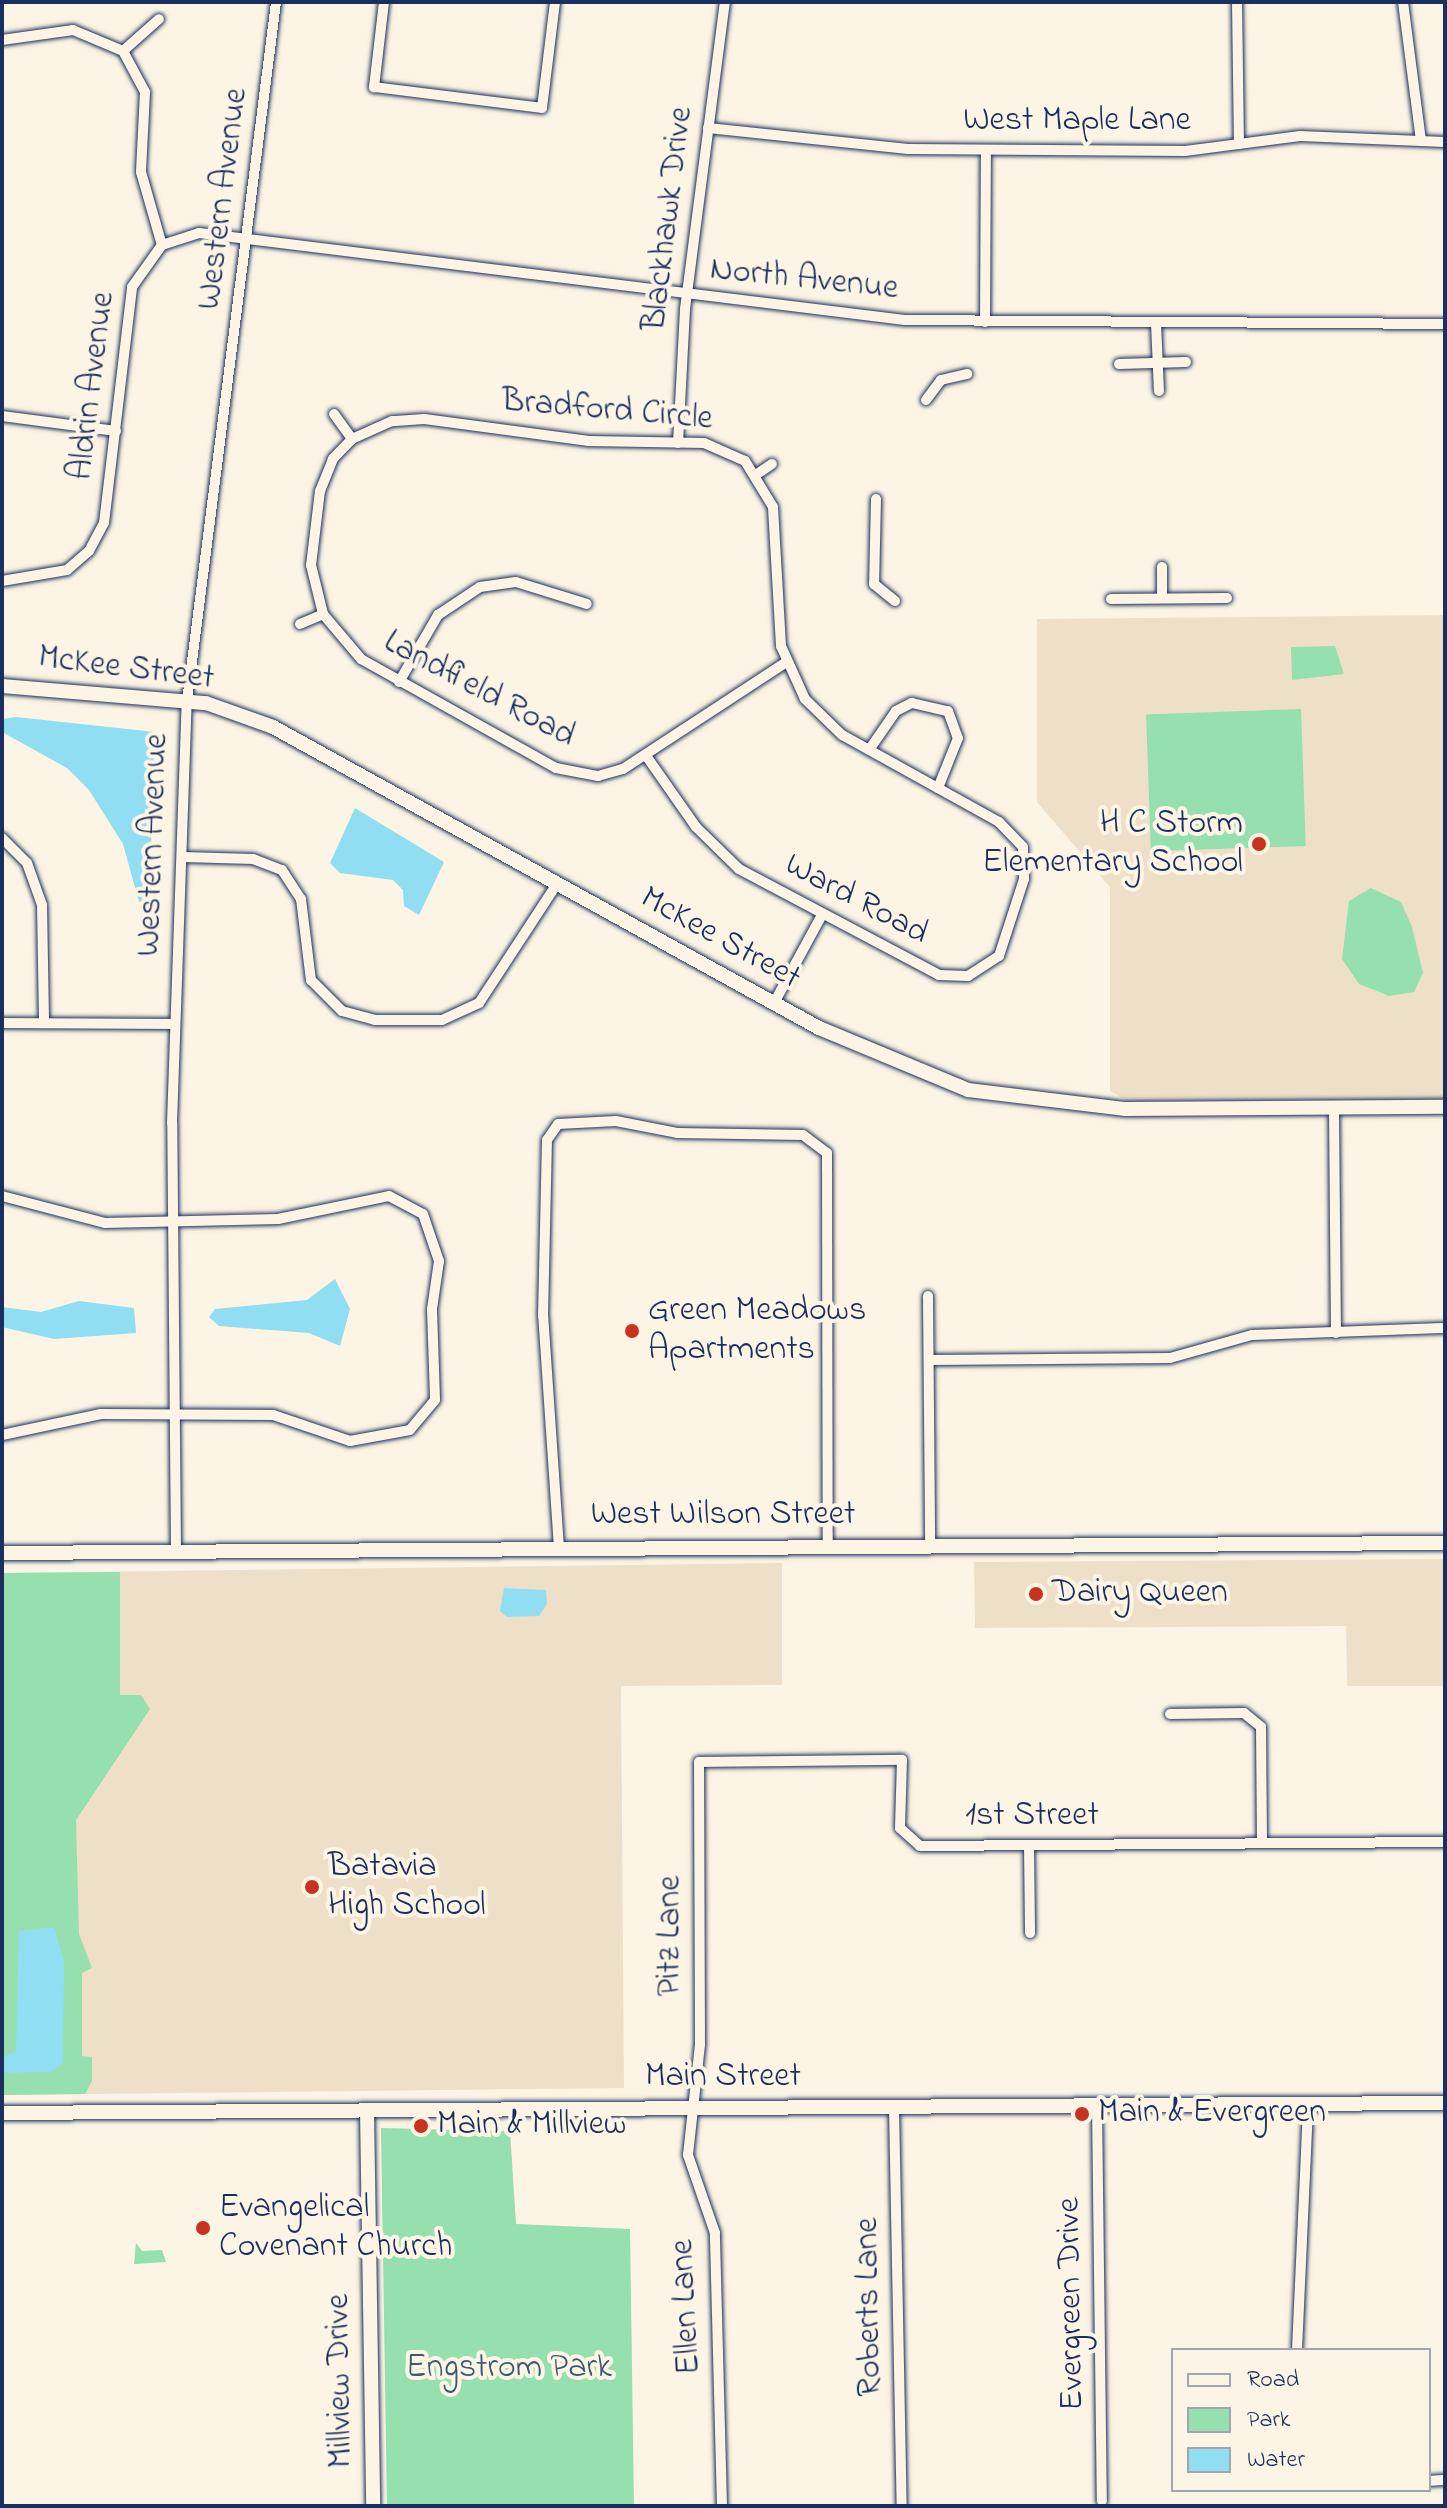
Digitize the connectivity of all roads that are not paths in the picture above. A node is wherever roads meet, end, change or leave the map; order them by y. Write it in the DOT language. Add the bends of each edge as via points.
graph roads {
  1 [pos="276,2"];
  2 [pos="384,2"];
  3 [pos="555,2"];
  4 [pos="725,2"];
  5 [pos="1237,2"];
  6 [pos="1403,2"];
  7 [pos="159,19"];
  8 [pos="2,40"];
  9 [pos="123,51"];
  10 [pos="708,128"];
  11 [pos="1421,141"];
  12 [pos="1445,142"];
  13 [pos="1239,144"];
  14 [pos="986,150"];
  15 [pos="247,238"];
  16 [pos="162,245"];
  17 [pos="687,295"];
  18 [pos="985,322"];
  19 [pos="1156,323"];
  20 [pos="1445,324"];
  21 [pos="1157,360"];
  22 [pos="1186,362"];
  23 [pos="1119,364"];
  24 [pos="967,374"];
  25 [pos="1159,391"];
  26 [pos="926,400"];
  27 [pos="334,414"];
  28 [pos="2,416"];
  29 [pos="116,431"];
  30 [pos="353,438"];
  31 [pos="678,443"];
  32 [pos="772,464"];
  33 [pos="757,474"];
  34 [pos="876,499"];
  35 [pos="1162,567"];
  36 [pos="2,581"];
  37 [pos="1162,598"];
  38 [pos="1227,598"];
  39 [pos="1111,599"];
  40 [pos="895,601"];
  41 [pos="587,604"];
  42 [pos="323,614"];
  43 [pos="300,624"];
  44 [pos="785,663"];
  45 [pos="399,682"];
  46 [pos="2,686"];
  47 [pos="187,701"];
  48 [pos="869,750"];
  49 [pos="647,757"];
  50 [pos="938,788"];
  51 [pos="2,838"];
  52 [pos="183,857"];
  53 [pos="557,884"];
  54 [pos="822,915"];
  55 [pos="774,1003"];
  56 [pos="2,1023"];
  57 [pos="44,1023"];
  58 [pos="175,1024"];
  59 [pos="1445,1107"];
  60 [pos="1334,1108"];
  61 [pos="2,1196"];
  62 [pos="172,1222"];
  63 [pos="928,1296"];
  64 [pos="1445,1328"];
  65 [pos="1336,1333"];
  66 [pos="929,1360"];
  67 [pos="174,1414"];
  68 [pos="2,1435"];
  69 [pos="1445,1543"];
  70 [pos="828,1545"];
  71 [pos="930,1545"];
  72 [pos="559,1548"];
  73 [pos="176,1552"];
  74 [pos="2,1553"];
  75 [pos="1170,1714"];
  76 [pos="699,1762"];
  77 [pos="1445,1842"];
  78 [pos="1262,1843"];
  79 [pos="1029,1846"];
  80 [pos="1030,1933"];
  81 [pos="1445,2103"];
  82 [pos="1308,2104"];
  83 [pos="1097,2106"];
  84 [pos="894,2107"];
  85 [pos="690,2108"];
  86 [pos="367,2111"];
  87 [pos="2,2113"];
  88 [pos="1297,2348"];
  89 [pos="1102,2501"];
  90 [pos="373,2506"];
  91 [pos="722,2506"];
  92 [pos="902,2506"];
  1 -- 15 [label="street, Western Avenue"];
  2 -- 3 [label="street" via="374,87 542,108"];
  4 -- 10 [label="street, Blackhawk Drive"];
  5 -- 13 [label="street"];
  6 -- 11 [label="street"];
  7 -- 9 [label="street"];
  8 -- 9 [label="street" via="73,30"];
  9 -- 16 [label="street" via="145,92 141,172"];
  10 -- 14 [label="street, West Maple Lane"];
  10 -- 17 [label="street, Blackhawk Drive"];
  11 -- 12 [label="street, West Maple Lane"];
  11 -- 13 [label="street, West Maple Lane" via="1309,135"];
  13 -- 14 [label="street, West Maple Lane"];
  14 -- 18 [label="street"];
  15 -- 16 [label="street, North Avenue" via="199,233"];
  15 -- 17 [label="street, North Avenue"];
  15 -- 47 [label="street, Western Avenue"];
  16 -- 29 [label="street, Aldrin Avenue" via="132,287"];
  17 -- 18 [label="street, North Avenue"];
  17 -- 31 [label="street, Blackhawk Drive"];
  18 -- 19 [label="street, North Avenue"];
  19 -- 20 [label="street, North Avenue"];
  19 -- 21 [label="street"];
  21 -- 22 [label="street"];
  21 -- 23 [label="street"];
  21 -- 25 [label="street"];
  24 -- 26 [label="street" via="941,380"];
  27 -- 30 [label="street"];
  28 -- 29 [label="street"];
  29 -- 36 [label="street, Aldrin Avenue" via="104,523 89,551 67,570"];
  30 -- 31 [label="street, Bradford Circle" via="409,419 589,441"];
  30 -- 42 [label="street, Landfield Road" via="333,459 320,491 311,565"];
  31 -- 33 [label="street, Bradford Circle" via="717,447"];
  32 -- 33 [label="street"];
  33 -- 44 [label="street" via="773,507"];
  34 -- 40 [label="street" via="874,584"];
  35 -- 37 [label="street"];
  37 -- 38 [label="street"];
  37 -- 39 [label="street"];
  41 -- 45 [label="street" via="516,582 480,587 438,615"];
  42 -- 43 [label="street"];
  42 -- 45 [label="street, Landfield Road" via="346,647"];
  44 -- 48 [label="street" via="816,712"];
  44 -- 49 [label="street, Landfield Road"];
  45 -- 49 [label="street, Landfield Road" via="556,768 598,776"];
  46 -- 47 [label="main road, McKee Street"];
  47 -- 52 [label="street, Western Avenue"];
  47 -- 53 [label="main road, McKee Street" via="273,727"];
  48 -- 50 [label="street"];
  48 -- 50 [label="street" via="904,707 928,701 948,711 958,738"];
  49 -- 54 [label="street, Ward Road" via="725,859"];
  50 -- 54 [label="street, Ward Road" via="1010,830 1023,847 1025,872 999,956 968,976 920,967"];
  51 -- 57 [label="street" via="27,863 42,905"];
  52 -- 53 [label="street" via="253,859 282,870 301,899 311,980 330,1003 364,1019 433,1021 471,1009 497,984"];
  52 -- 58 [label="street, Western Avenue"];
  53 -- 55 [label="main road, McKee Street"];
  54 -- 55 [label="street"];
  55 -- 60 [label="main road, McKee Street" via="927,1077 1011,1100 1126,1109"];
  56 -- 57 [label="street"];
  57 -- 58 [label="street"];
  58 -- 62 [label="street, Western Avenue"];
  59 -- 60 [label="main road, McKee Street"];
  60 -- 65 [label="street"];
  61 -- 62 [label="street" via="87,1221"];
  62 -- 67 [label="street, Western Avenue"];
  62 -- 67 [label="street" via="278,1219 376,1194 414,1206 439,1246 432,1309 436,1390 427,1416 389,1438 350,1441 273,1415"];
  63 -- 66 [label="street"];
  64 -- 65 [label="street"];
  65 -- 66 [label="street" via="1252,1335 1170,1358"];
  66 -- 71 [label="street"];
  67 -- 68 [label="street" via="79,1417"];
  67 -- 73 [label="street, Western Avenue"];
  69 -- 71 [label="main road, West Wilson Street"];
  70 -- 71 [label="main road, West Wilson Street"];
  70 -- 72 [label="main road, West Wilson Street"];
  70 -- 72 [label="street" via="827,1153 803,1135 677,1133 616,1121 558,1124 547,1140 543,1316"];
  72 -- 73 [label="main road, West Wilson Street"];
  73 -- 74 [label="main road, West Wilson Street"];
  75 -- 78 [label="street" via="1244,1713 1261,1727"];
  76 -- 79 [label="street, 1st Street" via="902,1760 900,1828 909,1843"];
  76 -- 85 [label="street, Pitz Lane" via="700,2045"];
  77 -- 78 [label="street, 1st Street"];
  78 -- 79 [label="street, 1st Street"];
  79 -- 80 [label="street"];
  81 -- 82 [label="main road, Main Street"];
  82 -- 83 [label="main road, Main Street"];
  82 -- 88 [label="street"];
  83 -- 84 [label="main road, Main Street"];
  83 -- 89 [label="street, Evergreen Drive"];
  84 -- 85 [label="main road, Main Street"];
  84 -- 92 [label="street, Roberts Lane"];
  85 -- 86 [label="main road, Main Street"];
  85 -- 91 [label="street, Ellen Lane" via="692,2180 716,2245"];
  86 -- 87 [label="main road, Main Street"];
  86 -- 90 [label="main road, Millview Drive"];
}
